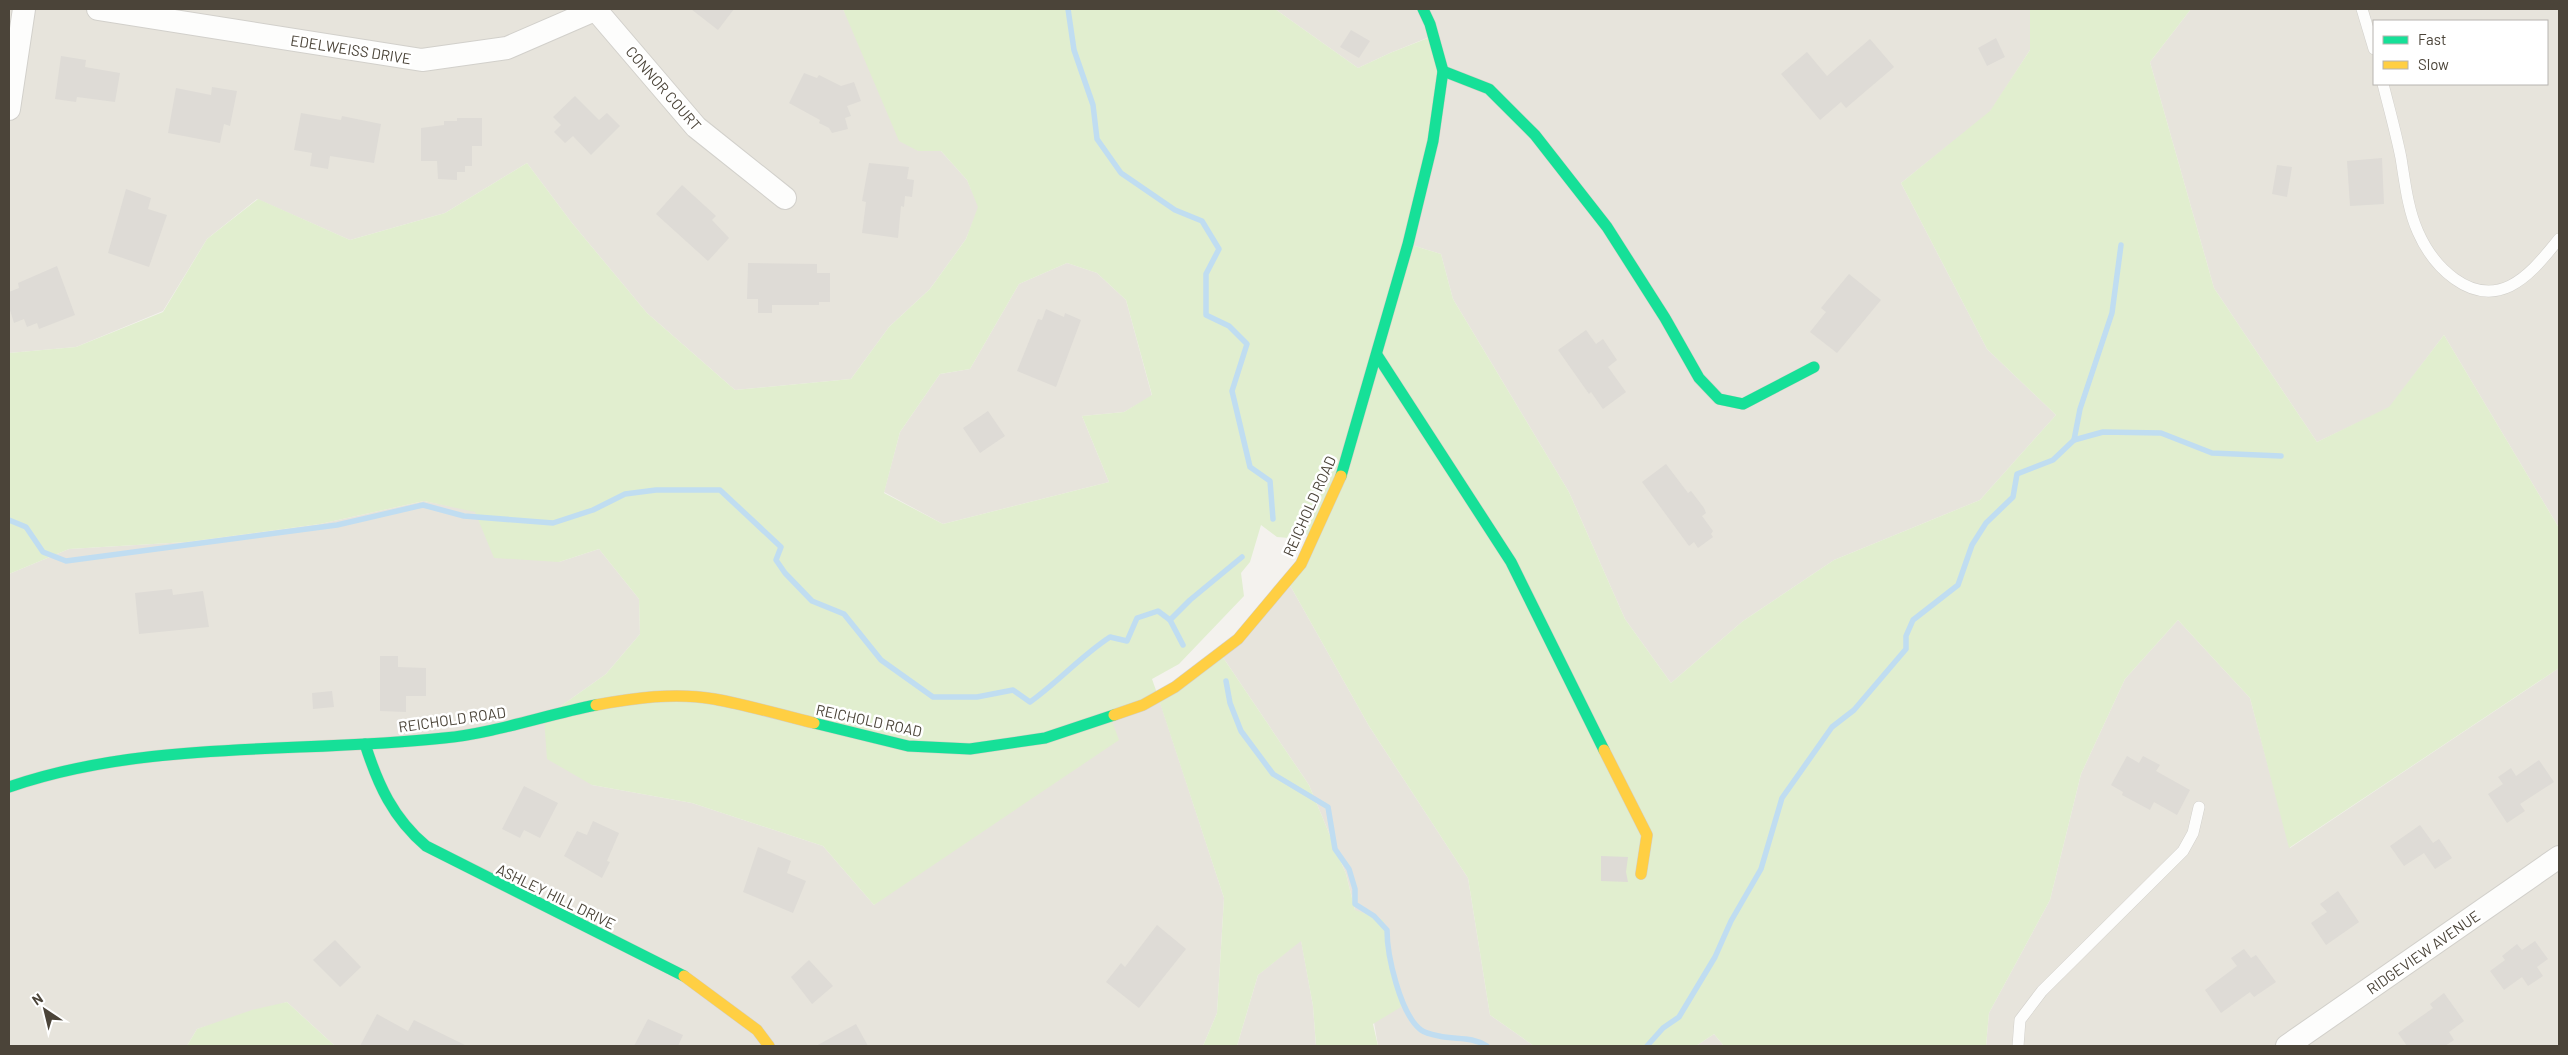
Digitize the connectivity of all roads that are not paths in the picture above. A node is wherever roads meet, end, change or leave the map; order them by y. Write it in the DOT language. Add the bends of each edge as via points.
graph roads {
  1 [pos="24,9"];
  2 [pos="98,9"];
  3 [pos="597,9"];
  4 [pos="1423,9"];
  5 [pos="2362,9"];
  6 [pos="2373,46"];
  7 [pos="1442,71"];
  8 [pos="2383,85"];
  9 [pos="9,109"];
  10 [pos="785,198"];
  11 [pos="2559,239"];
  12 [pos="1377,355"];
  13 [pos="1814,367"];
  14 [pos="365,744"];
  15 [pos="9,786"];
  16 [pos="2199,807"];
  17 [pos="2559,857"];
  18 [pos="1641,874"];
  19 [pos="769,1046"];
  20 [pos="2018,1046"];
  21 [pos="2287,1046"];
  1 -- 9 [label="street"];
  2 -- 3 [label="street, EDELWEISS DRIVE" via="422,60 507,48"];
  3 -- 10 [label="street, CONNOR COURT" via="696,127"];
  4 -- 7 [label="street, REICHOLD ROAD"];
  5 -- 6 [label="lane"];
  7 -- 12 [label="street, REICHOLD ROAD" via="1433,140"];
  7 -- 13 [label="street" via="1488,89 1535,135 1606,227 1665,318 1699,378 1720,399 1743,404"];
  8 -- 11 [label="lane" via="2418,233 2449,275 2467,287 2488,292 2510,286 2535,268"];
  12 -- 14 [label="street, REICHOLD ROAD" via="1344,469 1301,564 1238,639 1175,688 1143,704 1045,738 970,749 908,746 712,699 675,696 620,699 464,735"];
  12 -- 18 [label="street" via="1511,562 1647,835"];
  14 -- 15 [label="street, REICHOLD ROAD" via="115,762 54,772"];
  14 -- 19 [label="street, ASHLEY HILL DRIVE" via="391,810 400,824 426,846 684,976 757,1030"];
  16 -- 20 [label="lane" via="2193,833 2183,851 2037,998 2020,1020"];
  17 -- 21 [label="street, RIDGEVIEW AVENUE"];
}
